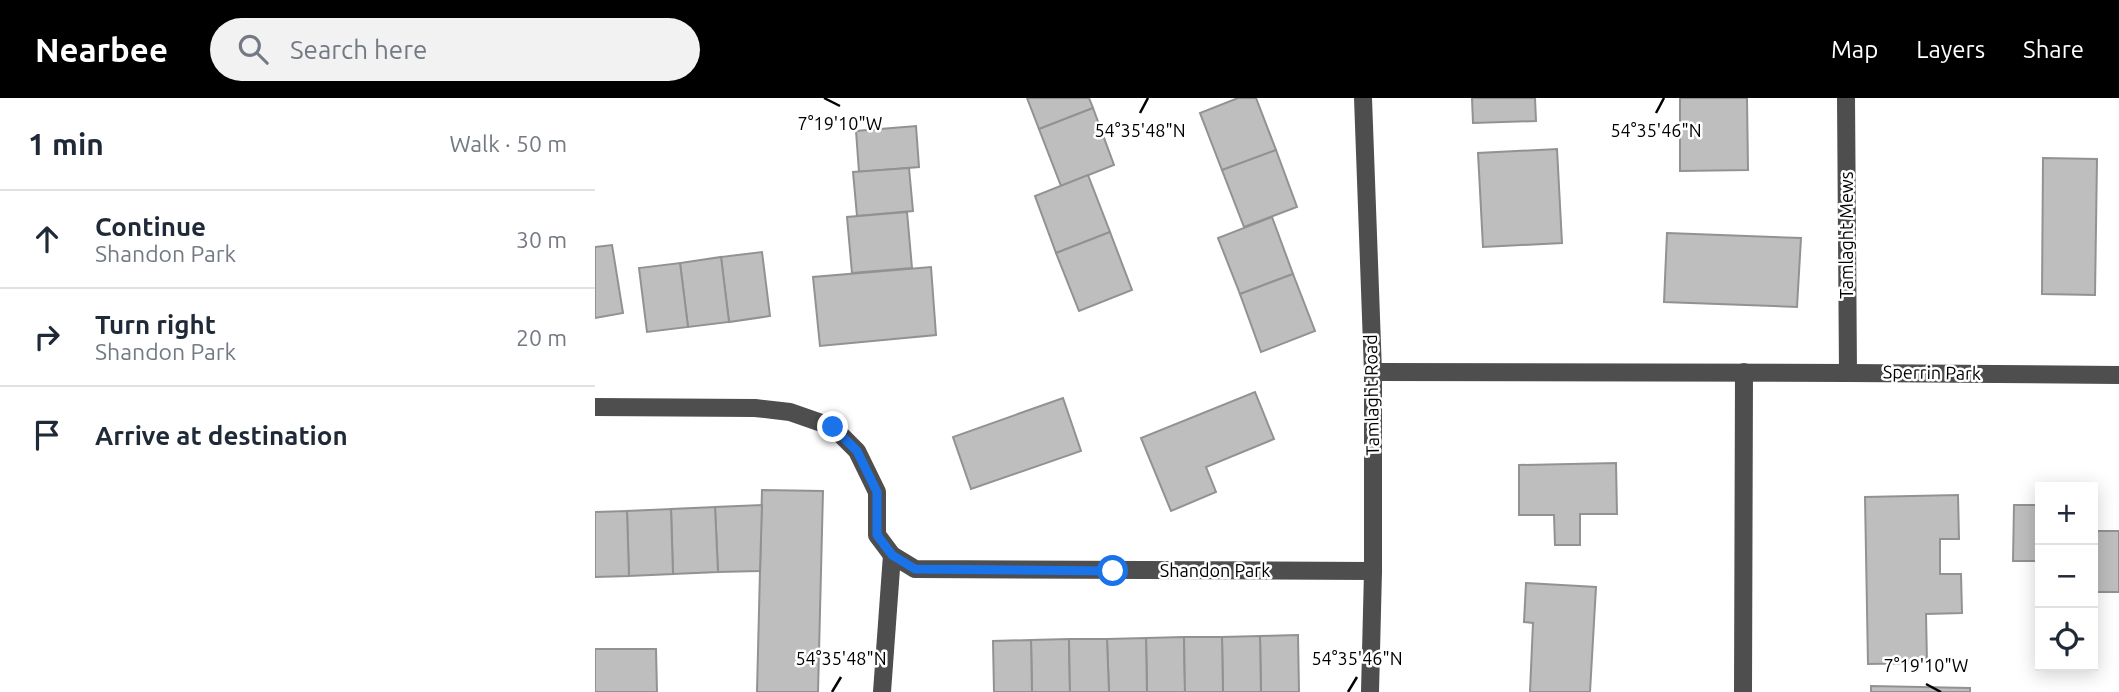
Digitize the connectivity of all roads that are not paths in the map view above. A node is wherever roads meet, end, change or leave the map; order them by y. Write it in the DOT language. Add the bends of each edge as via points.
graph roads {
  1 [pos="1363,98"];
  2 [pos="1846,98"];
  3 [pos="1373,372"];
  4 [pos="1744,372"];
  5 [pos="1848,373"];
  6 [pos="2119,375"];
  7 [pos="595,407"];
  8 [pos="892,555"];
  9 [pos="1373,571"];
  10 [pos="882,692"];
  11 [pos="1370,692"];
  12 [pos="1743,692"];
  1 -- 3 [label="street, Tamlaght Road"];
  2 -- 5 [label="street, Tamlaght Mews"];
  3 -- 4 [label="street, Sperrin Park"];
  3 -- 9 [label="street, Tamlaght Road"];
  4 -- 5 [label="street, Sperrin Park"];
  4 -- 12 [label="street"];
  5 -- 6 [label="street, Sperrin Park"];
  7 -- 8 [label="street" via="755,408 790,412 833,427 857,451 877,492 877,535"];
  8 -- 9 [label="street, Shandon Park" via="915,569"];
  8 -- 10 [label="street"];
  9 -- 11 [label="street, Tamlaght Road"];
}
